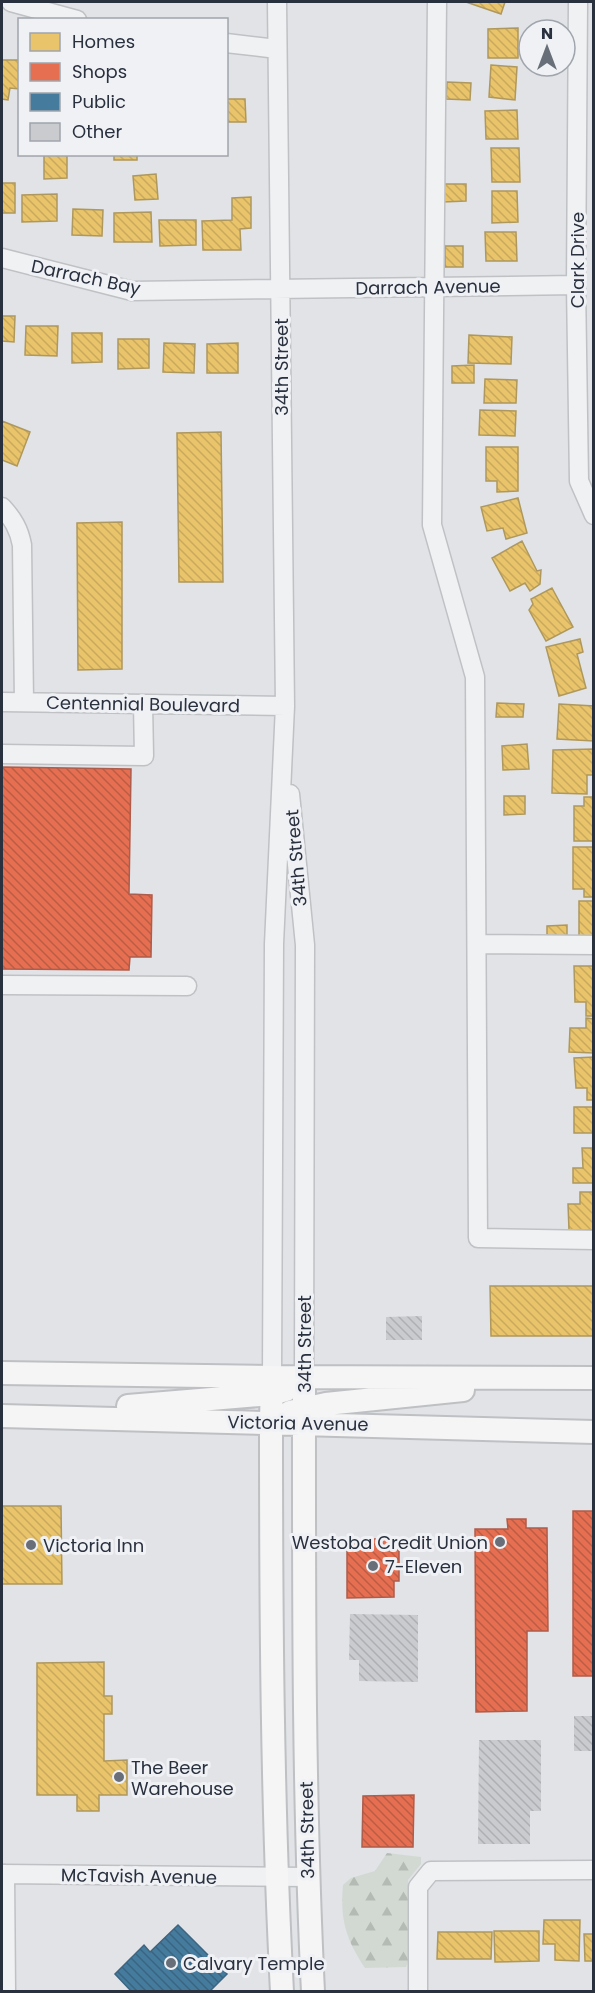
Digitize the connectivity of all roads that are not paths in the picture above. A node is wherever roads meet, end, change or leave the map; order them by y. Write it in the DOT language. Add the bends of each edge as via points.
graph roads {
  1 [pos="11,2"];
  2 [pos="277,2"];
  3 [pos="437,2"];
  4 [pos="578,2"];
  5 [pos="70,18"];
  6 [pos="228,43"];
  7 [pos="277,49"];
  8 [pos="2,258"];
  9 [pos="576,285"];
  10 [pos="435,287"];
  11 [pos="280,288"];
  12 [pos="2,507"];
  13 [pos="594,515"];
  14 [pos="2,702"];
  15 [pos="24,702"];
  16 [pos="143,704"];
  17 [pos="285,706"];
  18 [pos="285,732"];
  19 [pos="2,754"];
  20 [pos="478,944"];
  21 [pos="594,945"];
  22 [pos="2,985"];
  23 [pos="274,985"];
  24 [pos="304,985"];
  25 [pos="187,986"];
  26 [pos="594,1240"];
  27 [pos="2,1361"];
  28 [pos="12,1373"];
  29 [pos="304,1377"];
  30 [pos="585,1378"];
  31 [pos="272,1386"];
  32 [pos="9,1416"];
  33 [pos="304,1416"];
  34 [pos="271,1423"];
  35 [pos="594,1432"];
  36 [pos="272,1706"];
  37 [pos="304,1706"];
  38 [pos="594,1870"];
  39 [pos="3,1874"];
  40 [pos="276,1877"];
  41 [pos="307,1877"];
  42 [pos="6,1992"];
  43 [pos="282,1992"];
  44 [pos="313,1992"];
  45 [pos="418,1992"];
  1 -- 5 [label="street"];
  2 -- 7 [label="street, 34th Street"];
  3 -- 10 [label="street"];
  4 -- 9 [label="street, Clark Drive"];
  6 -- 7 [label="street"];
  7 -- 11 [label="street, 34th Street"];
  8 -- 11 [label="street, Darrach Bay" via="132,291"];
  9 -- 10 [label="street, Darrach Avenue"];
  9 -- 13 [label="street, Clark Drive" via="579,481"];
  10 -- 11 [label="street, Darrach Avenue"];
  10 -- 20 [label="street" via="432,525 475,677"];
  11 -- 17 [label="street, 34th Street"];
  12 -- 15 [label="street" via="19,531 22,545"];
  14 -- 15 [label="street, Centennial Boulevard"];
  15 -- 16 [label="street, Centennial Boulevard"];
  16 -- 17 [label="street, Centennial Boulevard"];
  16 -- 19 [label="street" via="144,756"];
  17 -- 18 [label="street, 34th Street"];
  18 -- 23 [label="street, 34th Street"];
  18 -- 24 [label="street, 34th Street" via="305,945"];
  20 -- 21 [label="street"];
  20 -- 26 [label="street" via="478,1238"];
  22 -- 25 [label="street"];
  23 -- 24 [label="street"];
  23 -- 31 [label="street, 34th Street"];
  24 -- 29 [label="street, 34th Street"];
  27 -- 28 [label="street"];
  28 -- 31 [label="main road"];
  29 -- 30 [label="main road"];
  29 -- 31 [label="main road"];
  29 -- 33 [label="main road, 34th Street"];
  30 -- 33 [label="main road" via="326,1404"];
  31 -- 32 [label="main road"];
  31 -- 34 [label="main road, 34th Street"];
  32 -- 34 [label="main road, Victoria Avenue"];
  33 -- 34 [label="main road, Victoria Avenue"];
  33 -- 35 [label="main road, Victoria Avenue"];
  33 -- 37 [label="main road, 34th Street"];
  34 -- 36 [label="main road, 34th Street"];
  36 -- 37 [label="main road"];
  36 -- 40 [label="main road, 34th Street"];
  37 -- 41 [label="main road, 34th Street"];
  38 -- 45 [label="street" via="431,1871 418,1887"];
  39 -- 40 [label="street, McTavish Avenue"];
  39 -- 42 [label="street"];
  40 -- 41 [label="street, McTavish Avenue"];
  40 -- 43 [label="main road, 34th Street"];
  41 -- 44 [label="main road, 34th Street"];
}
